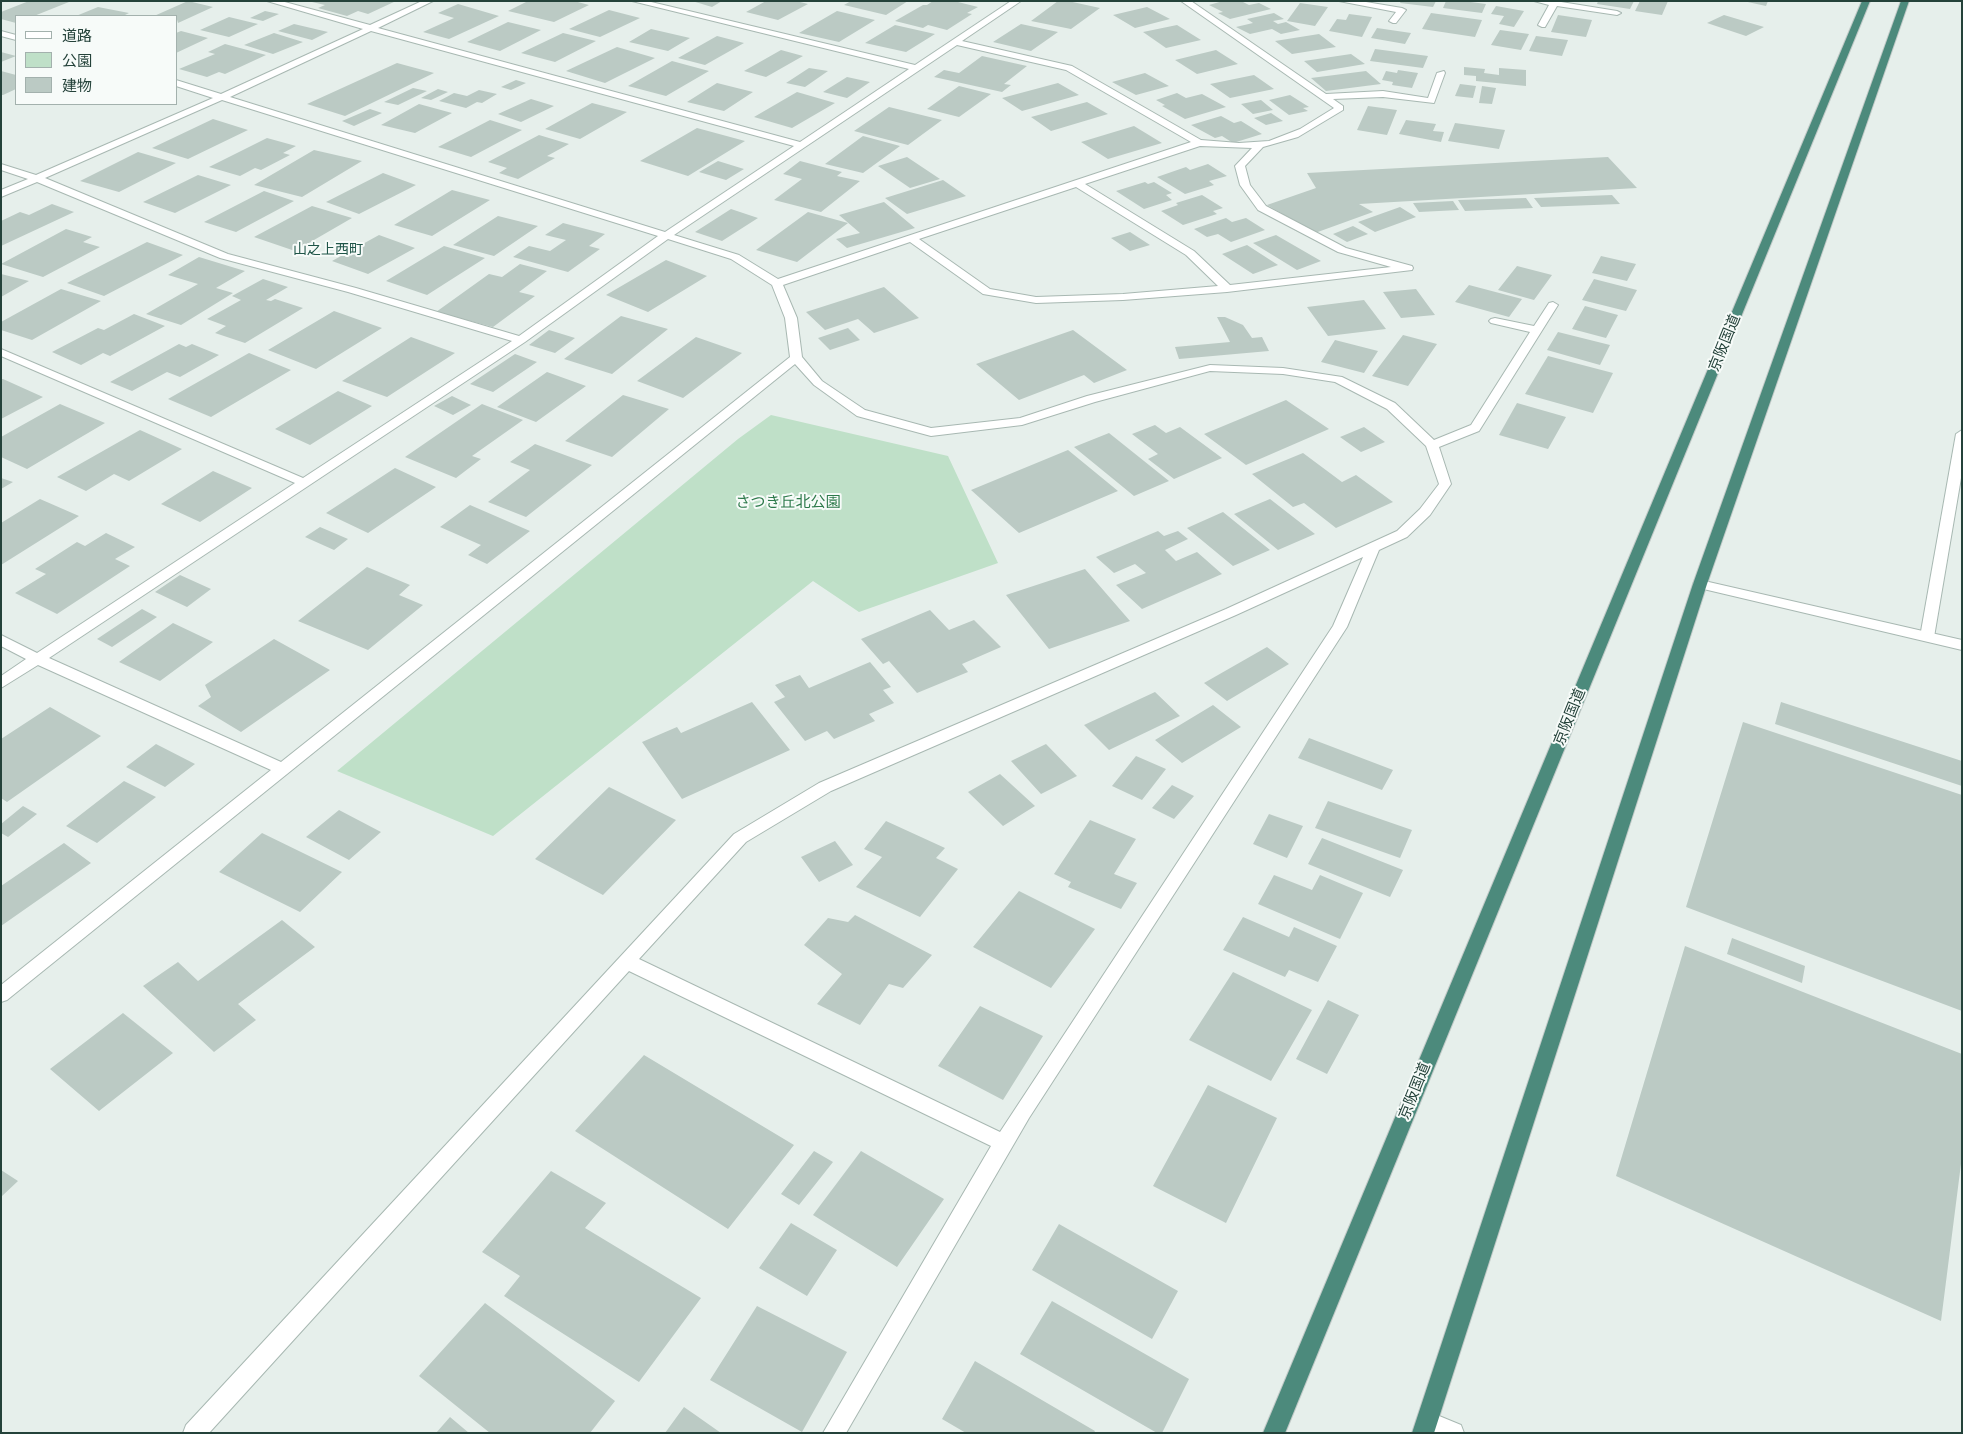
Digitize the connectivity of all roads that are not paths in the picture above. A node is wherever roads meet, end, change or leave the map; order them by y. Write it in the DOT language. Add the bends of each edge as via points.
graph roads {
  1 [pos="271,1"];
  2 [pos="429,1"];
  3 [pos="636,1"];
  4 [pos="999,1"];
  5 [pos="1185,1"];
  6 [pos="1343,1"];
  7 [pos="1538,1"];
  8 [pos="1866,2"];
  9 [pos="1014,3"];
  10 [pos="1554,4"];
  11 [pos="1903,6"];
  12 [pos="1617,13"];
  13 [pos="1394,21"];
  14 [pos="1542,25"];
  15 [pos="371,28"];
  16 [pos="1,33"];
  17 [pos="15,38"];
  18 [pos="955,42"];
  19 [pos="916,68"];
  20 [pos="1441,74"];
  21 [pos="178,84"];
  22 [pos="222,97"];
  23 [pos="1324,97"];
  24 [pos="1199,143"];
  25 [pos="1261,144"];
  26 [pos="801,145"];
  27 [pos="1,167"];
  28 [pos="36,178"];
  29 [pos="1077,183"];
  30 [pos="1,194"];
  31 [pos="667,235"];
  32 [pos="910,238"];
  33 [pos="778,283"];
  34 [pos="1227,289"];
  35 [pos="1553,305"];
  36 [pos="1495,321"];
  37 [pos="1537,330"];
  38 [pos="521,340"];
  39 [pos="1,352"];
  40 [pos="796,358"];
  41 [pos="1962,434"];
  42 [pos="1432,445"];
  43 [pos="305,483"];
  44 [pos="1374,546"];
  45 [pos="1700,584"];
  46 [pos="1927,637"];
  47 [pos="1,640"];
  48 [pos="1962,645"];
  49 [pos="37,659"];
  50 [pos="1,683"];
  51 [pos="283,769"];
  52 [pos="626,961"];
  53 [pos="1,995"];
  54 [pos="1004,1144"];
  55 [pos="1425,1428"];
  56 [pos="194,1433"];
  57 [pos="834,1433"];
  58 [pos="1274,1433"];
  59 [pos="1453,1433"];
  1 -- 15 [label="street"];
  2 -- 15 [label="street"];
  3 -- 19 [label="street"];
  4 -- 9 [label="street"];
  5 -- 23 [label="street"];
  6 -- 13 [label="street" via="1402,10"];
  7 -- 10 [label="street"];
  8 -- 58 [label="highway, 京阪国道"];
  9 -- 18 [label="street"];
  10 -- 12 [label="street"];
  10 -- 14 [label="street"];
  11 -- 45 [label="highway"];
  15 -- 22 [label="street"];
  15 -- 26 [label="street"];
  16 -- 17 [label="street"];
  18 -- 19 [label="street"];
  18 -- 24 [label="street" via="1069,68"];
  19 -- 26 [label="street"];
  20 -- 23 [label="street" via="1431,101 1382,94"];
  21 -- 22 [label="street"];
  22 -- 28 [label="street"];
  22 -- 31 [label="street"];
  23 -- 25 [label="street" via="1340,108 1280,141"];
  24 -- 25 [label="street"];
  24 -- 29 [label="street"];
  25 -- 34 [label="street" via="1240,166 1245,185 1262,208 1342,250 1408,268"];
  26 -- 31 [label="street"];
  27 -- 28 [label="street"];
  28 -- 30 [label="street"];
  28 -- 38 [label="street" via="224,256"];
  29 -- 32 [label="street"];
  29 -- 34 [label="street" via="1190,253"];
  31 -- 33 [label="street" via="735,257"];
  31 -- 38 [label="street"];
  32 -- 33 [label="street"];
  32 -- 34 [label="street" via="987,292 1036,300"];
  33 -- 40 [label="street" via="791,318"];
  35 -- 37 [label="street"];
  36 -- 37 [label="street"];
  37 -- 42 [label="street" via="1476,428"];
  38 -- 43 [label="street"];
  39 -- 43 [label="street"];
  40 -- 42 [label="street" via="818,383 860,413 931,432 1022,422 1091,398 1210,368 1282,371 1338,379 1391,406"];
  40 -- 51 [label="street"];
  41 -- 46 [label="street"];
  42 -- 44 [label="street" via="1445,484 1426,512 1402,534"];
  43 -- 49 [label="street"];
  44 -- 52 [label="street" via="1160,643 825,787 740,838"];
  44 -- 54 [label="street" via="1340,627"];
  45 -- 46 [label="street"];
  45 -- 55 [label="highway"];
  46 -- 48 [label="street"];
  47 -- 49 [label="street"];
  49 -- 50 [label="street"];
  49 -- 51 [label="street"];
  51 -- 53 [label="street"];
  52 -- 54 [label="street"];
  52 -- 56 [label="street"];
  54 -- 57 [label="street"];
  55 -- 59 [label="street"];
}
